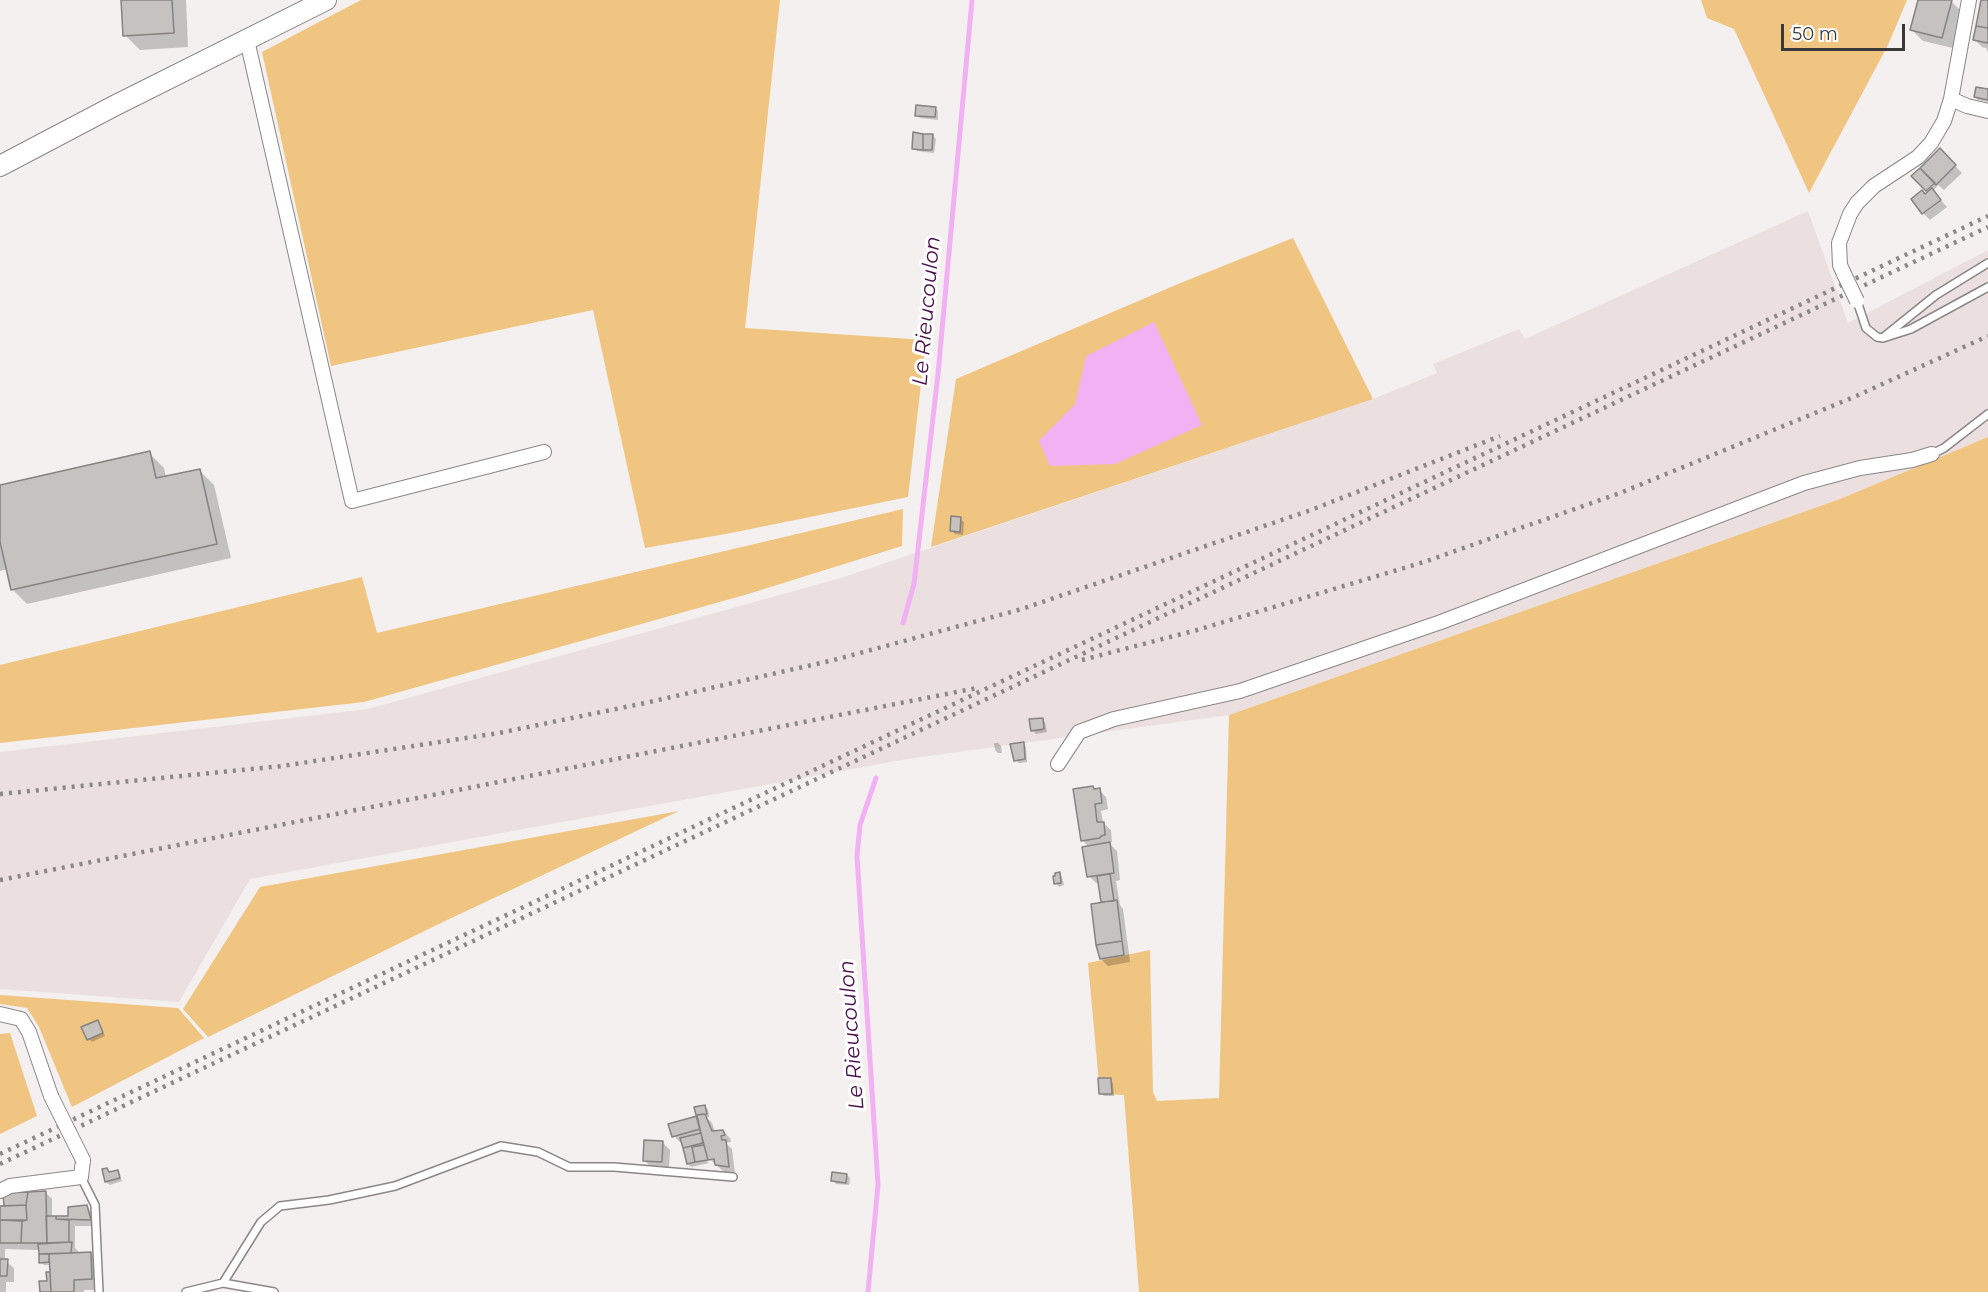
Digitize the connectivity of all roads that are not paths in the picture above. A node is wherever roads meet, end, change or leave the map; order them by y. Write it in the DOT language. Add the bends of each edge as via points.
graph roads {
  1 [pos="326,0"];
  2 [pos="1969,0"];
  3 [pos="247,40"];
  4 [pos="1951,99"];
  5 [pos="1988,111"];
  6 [pos="0,166"];
  7 [pos="1988,263"];
  8 [pos="1988,287"];
  9 [pos="1857,301"];
  10 [pos="1883,338"];
  11 [pos="1988,414"];
  12 [pos="544,452"];
  13 [pos="1932,454"];
  14 [pos="1058,764"];
  15 [pos="0,1014"];
  16 [pos="81,1177"];
  17 [pos="733,1177"];
  18 [pos="0,1191"];
  19 [pos="223,1283"];
  20 [pos="99,1292"];
  21 [pos="186,1292"];
  22 [pos="274,1292"];
  1 -- 3 [label="street"];
  2 -- 4 [label="street"];
  3 -- 6 [label="street"];
  3 -- 12 [label="street" via="352,501"];
  4 -- 5 [label="street"];
  4 -- 9 [label="street, bridge" via="1931,143 1908,165 1875,186 1854,209 1839,243 1839,259"];
  7 -- 10 [label="lane" via="1936,295"];
  8 -- 10 [label="lane" via="1911,329"];
  9 -- 10 [label="lane" via="1866,328"];
  11 -- 13 [label="lane"];
  13 -- 14 [label="street" via="1804,483 1441,622 1240,691 1114,719 1079,732"];
  15 -- 16 [label="street, bridge" via="21,1019 29,1032 51,1096 83,1160"];
  16 -- 18 [label="street" via="10,1186"];
  16 -- 20 [label="lane" via="95,1205"];
  17 -- 19 [label="lane" via="569,1167 538,1152 501,1146 395,1186 280,1206 261,1222"];
  19 -- 21 [label="lane"];
  19 -- 22 [label="lane"];
}
